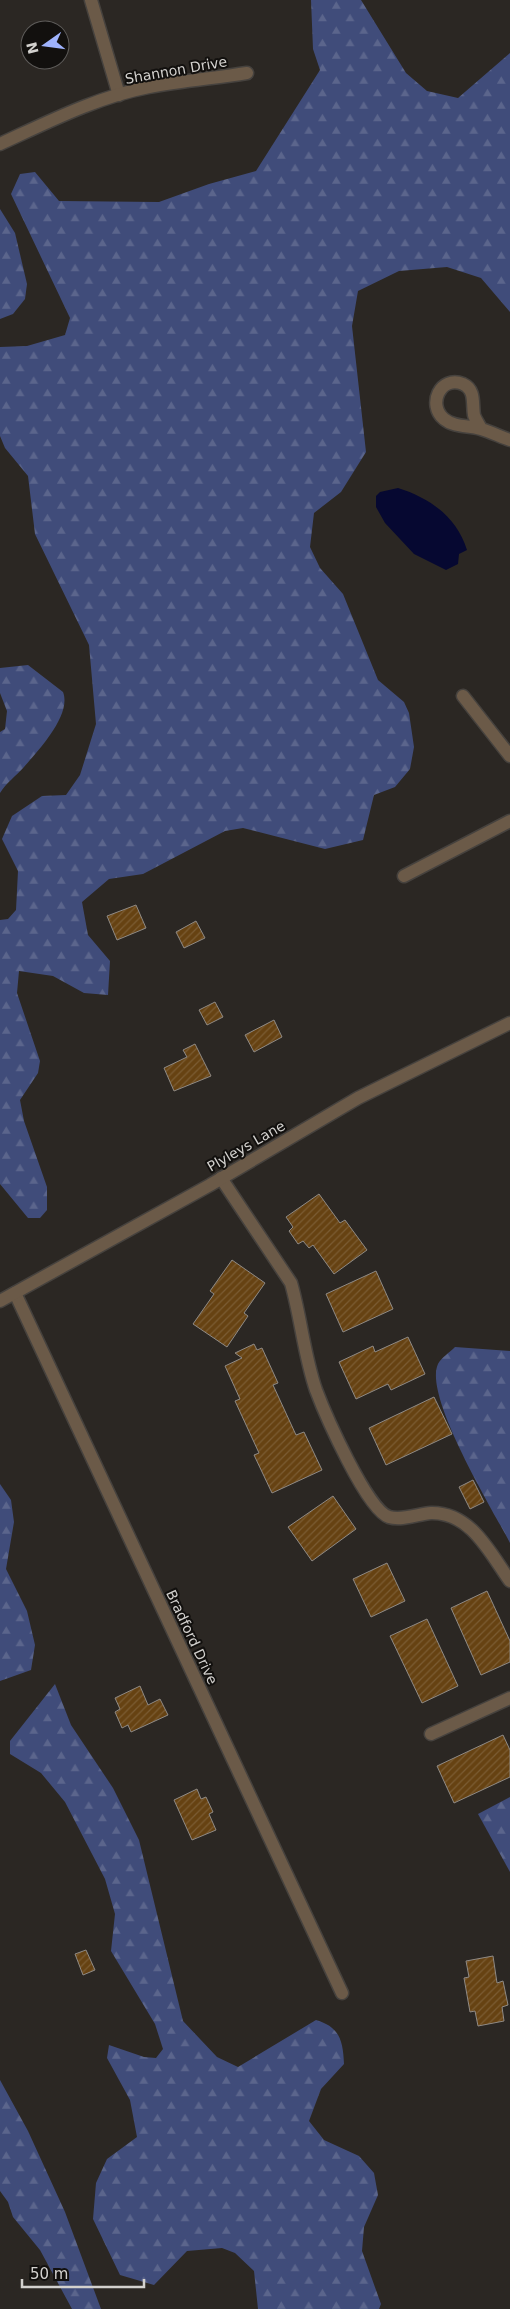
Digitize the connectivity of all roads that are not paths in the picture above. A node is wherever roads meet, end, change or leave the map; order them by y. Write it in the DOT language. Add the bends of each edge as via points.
graph roads {
  1 [pos="91,0"];
  2 [pos="248,74"];
  3 [pos="119,95"];
  4 [pos="0,144"];
  5 [pos="481,429"];
  6 [pos="510,440"];
  7 [pos="463,696"];
  8 [pos="510,756"];
  9 [pos="510,821"];
  10 [pos="404,876"];
  11 [pos="510,1023"];
  12 [pos="221,1178"];
  13 [pos="15,1293"];
  14 [pos="0,1301"];
  15 [pos="510,1581"];
  16 [pos="510,1698"];
  17 [pos="431,1734"];
  18 [pos="342,1993"];
  1 -- 3 [label="street"];
  2 -- 3 [label="street, Shannon Drive" via="149,87"];
  3 -- 4 [label="street, Shannon Drive" via="82,106"];
  5 -- 6 [label="street"];
  7 -- 8 [label="street"];
  9 -- 10 [label="street"];
  11 -- 12 [label="street, Plyleys Lane" via="358,1098"];
  12 -- 13 [label="street, Plyleys Lane"];
  12 -- 15 [label="street" via="291,1282 300,1332 317,1390 351,1468 373,1503 388,1517 440,1513 460,1520 480,1537"];
  13 -- 14 [label="street, Plyleys Lane"];
  13 -- 18 [label="street, Bradford Drive"];
  16 -- 17 [label="street"];
}
